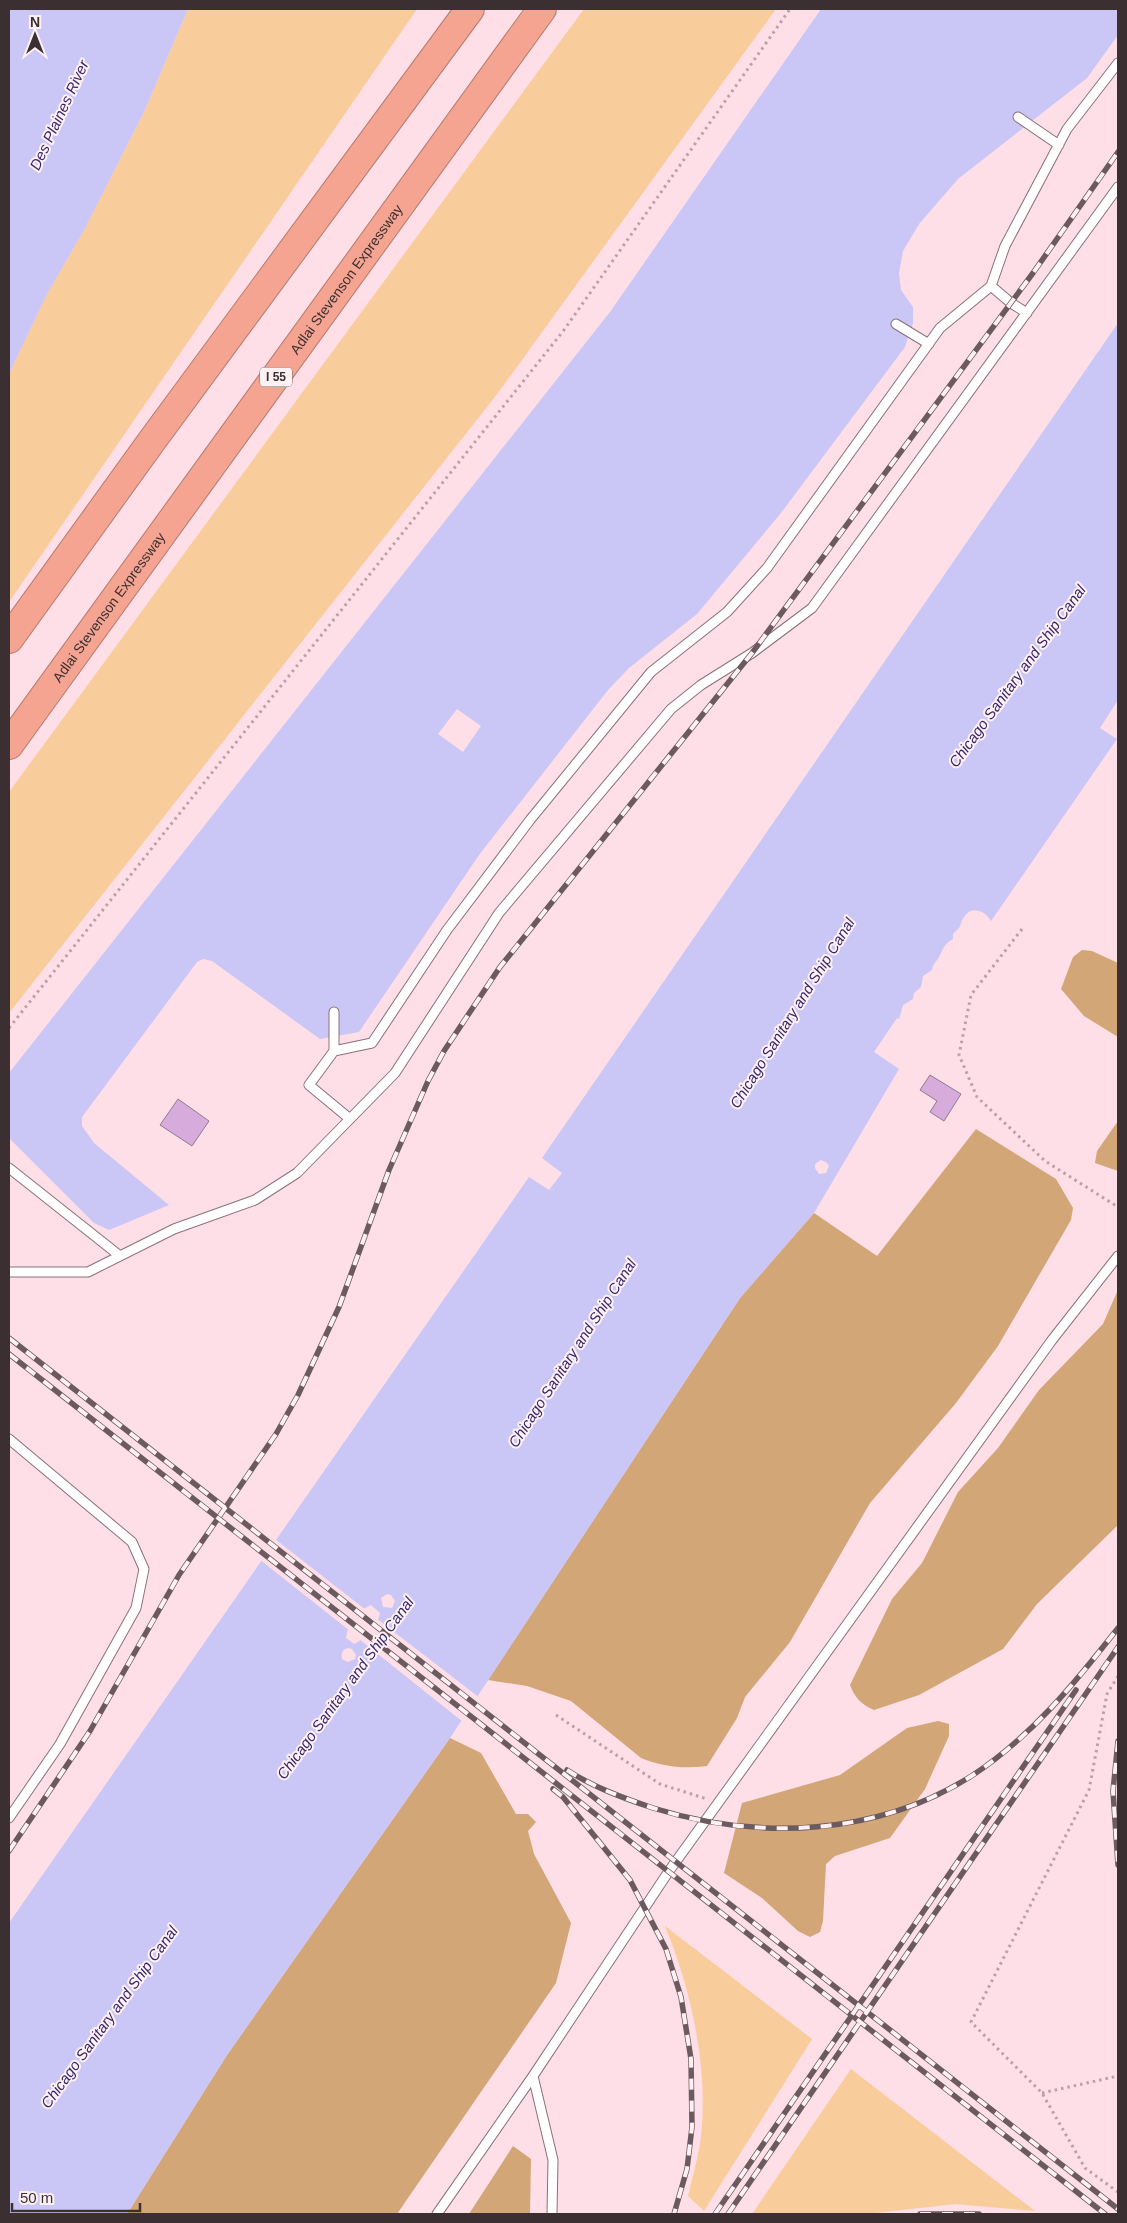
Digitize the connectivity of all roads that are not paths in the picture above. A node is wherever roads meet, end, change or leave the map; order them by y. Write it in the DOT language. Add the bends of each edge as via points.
graph roads {
  1 [pos="448,9"];
  2 [pos="470,9"];
  3 [pos="542,9"];
  4 [pos="1118,63"];
  5 [pos="1018,117"];
  6 [pos="1059,145"];
  7 [pos="338,187"];
  8 [pos="1118,187"];
  9 [pos="991,286"];
  10 [pos="1027,313"];
  11 [pos="896,324"];
  12 [pos="929,344"];
  13 [pos="9,639"];
  14 [pos="9,745"];
  15 [pos="334,1012"];
  16 [pos="334,1051"];
  17 [pos="350,1119"];
  18 [pos="9,1168"];
  19 [pos="120,1256"];
  20 [pos="1118,1256"];
  21 [pos="9,1272"];
  22 [pos="9,1439"];
  23 [pos="9,1818"];
  24 [pos="533,2076"];
  25 [pos="437,2214"];
  26 [pos="552,2214"];
  1 -- 7 [label="highway"];
  2 -- 7 [label="highway"];
  3 -- 14 [label="highway, Adlai Stevenson Expressway / I 55"];
  4 -- 6 [label="lane" via="1067,129"];
  5 -- 6 [label="lane"];
  6 -- 9 [label="lane" via="1005,246"];
  7 -- 13 [label="highway"];
  8 -- 10 [label="lane"];
  9 -- 10 [label="lane"];
  9 -- 12 [label="lane" via="940,328"];
  10 -- 17 [label="lane" via="812,608 671,709 499,913 395,1073"];
  11 -- 12 [label="lane"];
  12 -- 16 [label="lane" via="767,568 727,612 650,672 530,820 447,930 372,1043"];
  15 -- 16 [label="lane"];
  16 -- 17 [label="lane" via="309,1085"];
  17 -- 19 [label="lane" via="298,1173 255,1200 174,1229"];
  18 -- 19 [label="lane"];
  19 -- 21 [label="lane" via="88,1272"];
  20 -- 24 [label="lane" via="1047,1348 668,1872"];
  22 -- 23 [label="lane" via="132,1542 144,1569 136,1608 60,1744"];
  24 -- 25 [label="lane"];
  24 -- 26 [label="lane" via="553,2160"];
}
